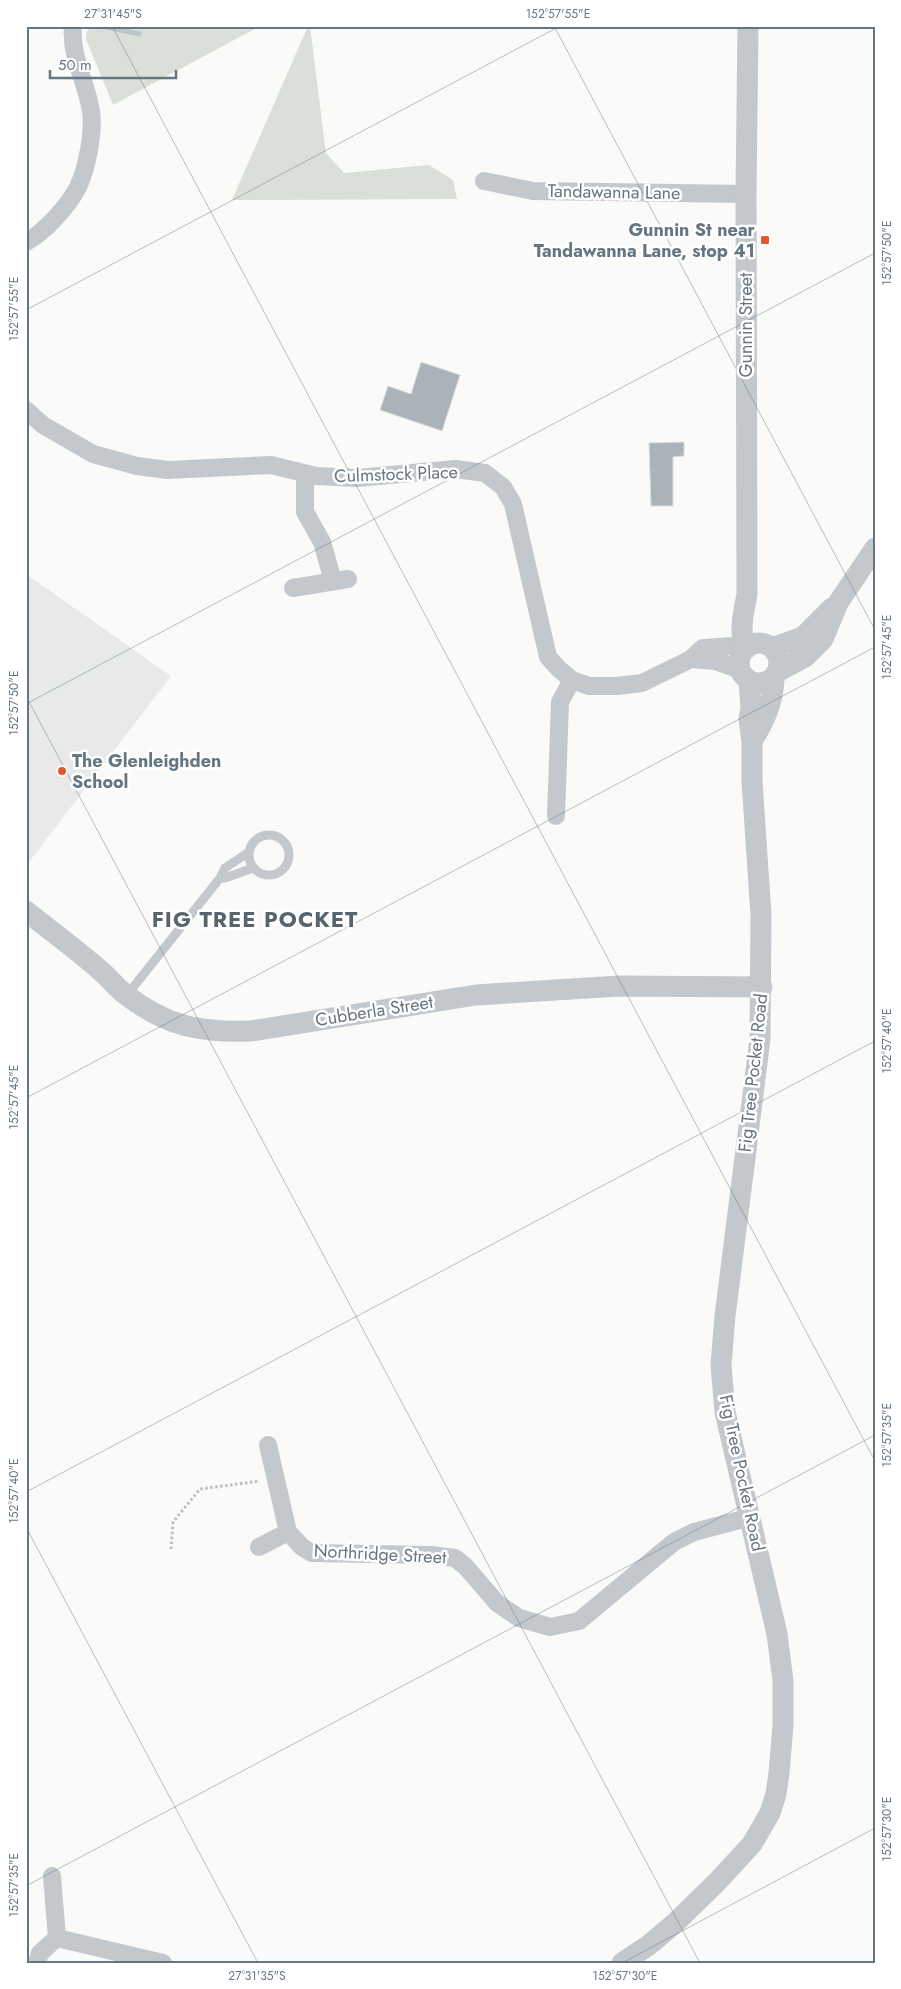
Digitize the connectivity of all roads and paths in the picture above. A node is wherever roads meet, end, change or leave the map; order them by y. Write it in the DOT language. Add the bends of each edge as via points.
graph roads {
  1 [pos="73,26"];
  2 [pos="748,26"];
  3 [pos="484,181"];
  4 [pos="746,194"];
  5 [pos="26,242"];
  6 [pos="26,410"];
  7 [pos="305,475"];
  8 [pos="875,548"];
  9 [pos="293,588"];
  10 [pos="838,602"];
  11 [pos="753,657"];
  12 [pos="776,675"];
  13 [pos="572,680"];
  14 [pos="752,740"];
  15 [pos="556,816"];
  16 [pos="249,852"];
  17 [pos="253,868"];
  18 [pos="220,878"];
  19 [pos="26,911"];
  20 [pos="762,987"];
  21 [pos="127,995"];
  22 [pos="268,1445"];
  23 [pos="274,1474"];
  24 [pos="751,1517"];
  25 [pos="288,1532"];
  26 [pos="171,1548"];
  27 [pos="259,1548"];
  28 [pos="52,1876"];
  29 [pos="56,1938"];
  30 [pos="36,1963"];
  31 [pos="163,1963"];
  32 [pos="622,1963"];
  1 -- 5 [label="street" via="73,53 91,113 92,130 85,169 78,188 60,211 46,228"];
  2 -- 4 [label="street, Gunnin Street"];
  3 -- 4 [label="street, Tandawanna Lane" via="533,191"];
  4 -- 11 [label="street, Gunnin Street" via="747,594"];
  6 -- 7 [label="street, Culmstock Place" via="43,425 93,454 138,466 168,470 271,465"];
  7 -- 9 [label="street" via="305,512 341,580"];
  7 -- 13 [label="street, Culmstock Place" via="357,478 456,469 485,473 497,482 513,504 548,657"];
  8 -- 10 [label="street"];
  10 -- 11 [label="street" via="802,637"];
  10 -- 12 [label="street" via="823,639 805,657"];
  11 -- 12 [label="street" via="779,659"];
  11 -- 12 [label="street" via="762,683"];
  11 -- 13 [label="street, Culmstock Place" via="715,661 691,659 642,683 589,686"];
  11 -- 14 [label="street, Fig Tree Pocket Road" via="749,719"];
  12 -- 14 [label="street" via="774,693 763,724"];
  13 -- 15 [label="street" via="560,702"];
  14 -- 20 [label="street, Fig Tree Pocket Road" via="762,915"];
  16 -- 17 [label="lane"];
  16 -- 17 [label="lane" via="255,840 268,835 280,839 288,850 287,864 278,873 264,874"];
  16 -- 18 [label="lane" via="225,868"];
  17 -- 18 [label="lane"];
  18 -- 21 [label="lane"];
  19 -- 21 [label="street, Cubberla Street"];
  20 -- 21 [label="street, Cubberla Street" via="619,986 476,995 251,1031 226,1032 196,1029 164,1019"];
  20 -- 24 [label="street, Fig Tree Pocket Road" via="760,1039 721,1365 726,1412"];
  22 -- 23 [label="street"];
  23 -- 25 [label="street"];
  23 -- 26 [label="path" via="200,1489 173,1522"];
  24 -- 25 [label="street, Northridge Street" via="694,1532 674,1542 579,1621 550,1626 519,1618 497,1603 455,1558 312,1553"];
  24 -- 32 [label="street, Fig Tree Pocket Road" via="777,1634 783,1681 783,1725 776,1794 770,1813 752,1844 675,1923"];
  25 -- 27 [label="street"];
  28 -- 29 [label="street"];
  29 -- 30 [label="street" via="40,1953"];
  29 -- 31 [label="street"];
}
